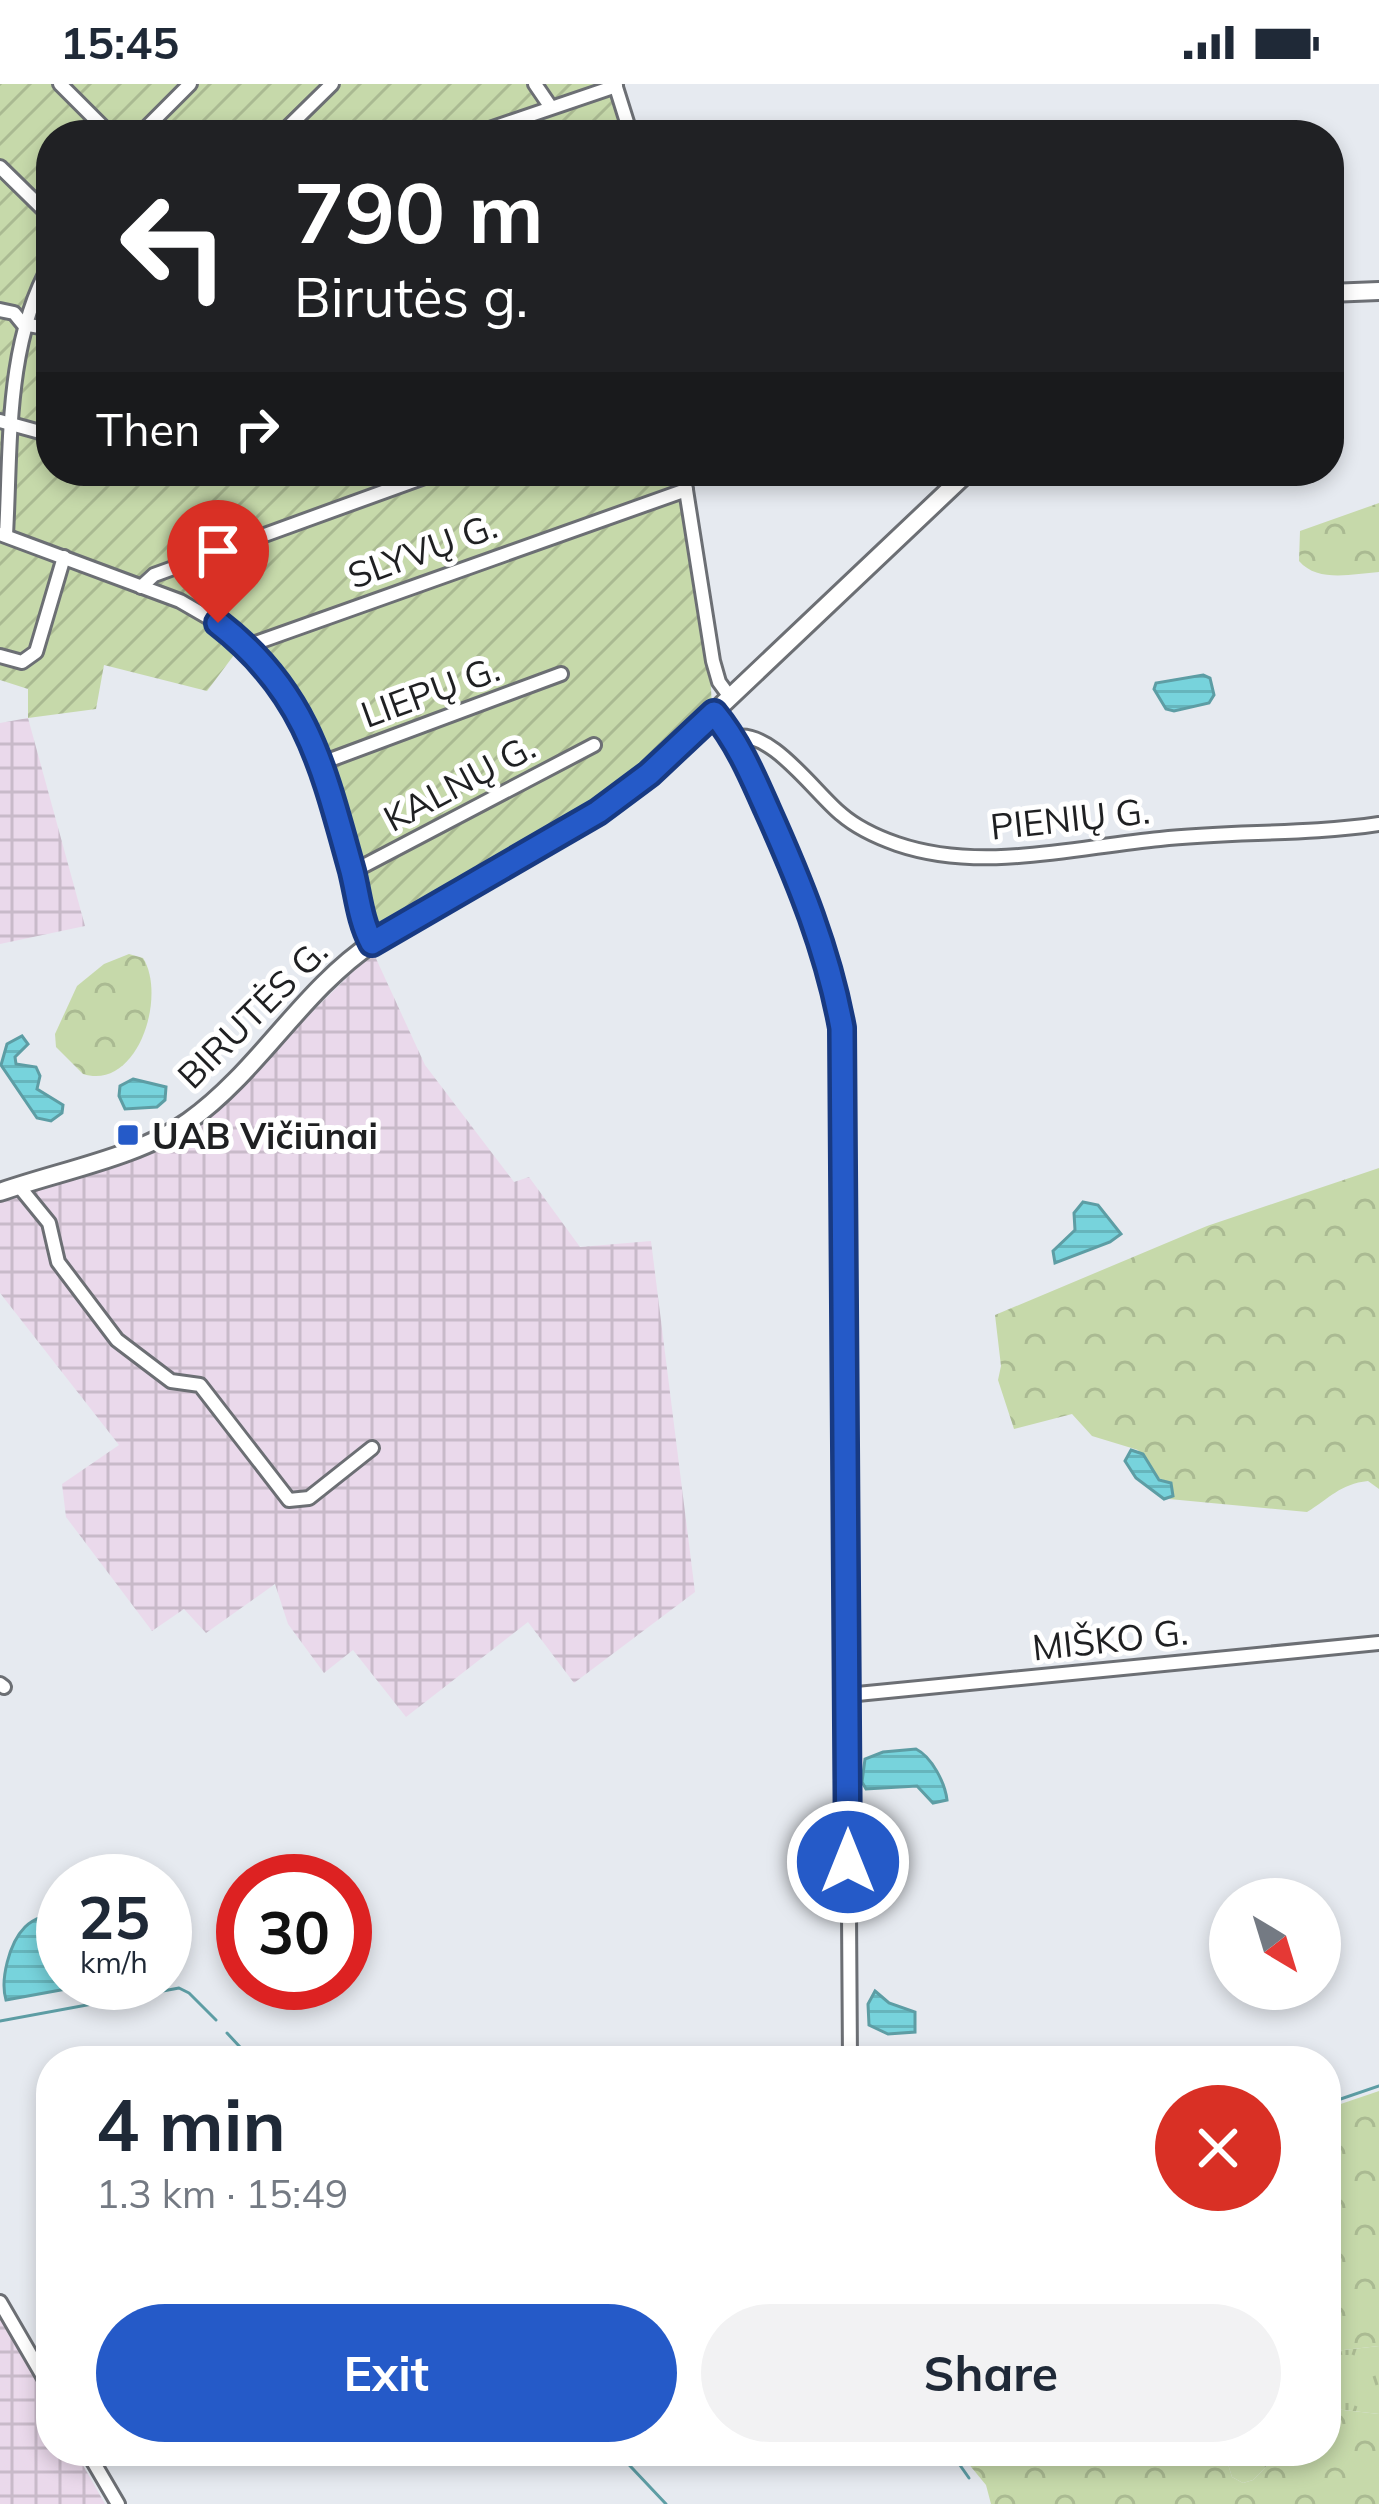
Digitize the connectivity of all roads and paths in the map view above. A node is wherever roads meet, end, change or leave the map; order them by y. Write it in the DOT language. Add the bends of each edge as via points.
graph roads {
  1 [pos="60,84"];
  2 [pos="190,84"];
  3 [pos="332,84"];
  4 [pos="535,84"];
  5 [pos="616,85"];
  6 [pos="550,106"];
  7 [pos="96,120"];
  8 [pos="155,120"];
  9 [pos="295,120"];
  10 [pos="512,120"];
  11 [pos="626,120"];
  12 [pos="0,166"];
  13 [pos="36,202"];
  14 [pos="36,290"];
  15 [pos="1379,291"];
  16 [pos="1344,292"];
  17 [pos="0,310"];
  18 [pos="23,323"];
  19 [pos="36,326"];
  20 [pos="6,422"];
  21 [pos="36,431"];
  22 [pos="400,486"];
  23 [pos="685,486"];
  24 [pos="953,486"];
  25 [pos="686,490"];
  26 [pos="3,535"];
  27 [pos="64,557"];
  28 [pos="141,586"];
  29 [pos="247,646"];
  30 [pos="0,656"];
  31 [pos="561,674"];
  32 [pos="730,697"];
  33 [pos="714,713"];
  34 [pos="733,738"];
  35 [pos="594,746"];
  36 [pos="320,764"];
  37 [pos="1379,824"];
  38 [pos="352,872"];
  39 [pos="372,943"];
  40 [pos="9,1188"];
  41 [pos="372,1448"];
  42 [pos="1379,1642"];
  43 [pos="848,1695"];
  44 [pos="850,2046"];
  45 [pos="0,2302"];
  46 [pos="36,2364"];
  47 [pos="96,2466"];
  48 [pos="118,2504"];
  1 -- 7 [label="street"];
  2 -- 8 [label="street"];
  3 -- 9 [label="street"];
  4 -- 6 [label="street"];
  5 -- 6 [label="street"];
  5 -- 11 [label="street"];
  6 -- 10 [label="street"];
  12 -- 13 [label="street"];
  14 -- 18 [label="street"];
  15 -- 16 [label="main road"];
  17 -- 18 [label="street"];
  18 -- 19 [label="street"];
  18 -- 20 [label="street"];
  20 -- 21 [label="street"];
  20 -- 26 [label="street"];
  22 -- 28 [label="street"];
  23 -- 25 [label="street"];
  24 -- 32 [label="main road, BIRUTĖS G."];
  25 -- 29 [label="street, SLYVŲ G."];
  25 -- 32 [label="street" via="713,661"];
  26 -- 27 [label="street"];
  27 -- 28 [label="street"];
  27 -- 30 [label="street" via="36,652 22,662"];
  28 -- 29 [label="street" via="180,601"];
  29 -- 36 [label="street" via="290,697"];
  31 -- 36 [label="street, LIEPŲ G."];
  32 -- 33 [label="main road, BIRUTĖS G."];
  33 -- 34 [label="street"];
  33 -- 39 [label="main road, BIRUTĖS G." via="598,812"];
  34 -- 37 [label="street, PIENIŲ G." via="767,746 875,836 967,857"];
  34 -- 43 [label="street" via="807,902 842,1028"];
  35 -- 38 [label="street, KALNŲ G."];
  36 -- 38 [label="street"];
  38 -- 39 [label="street"];
  39 -- 40 [label="main road, BIRUTĖS G." via="192,1119 146,1143"];
  40 -- 41 [label="street" via="49,1223 58,1262 117,1340 171,1381 200,1385 289,1500 309,1498"];
  42 -- 43 [label="street, MIŠKO G."];
  43 -- 44 [label="street"];
  45 -- 46 [label="street"];
  47 -- 48 [label="street"];
}
